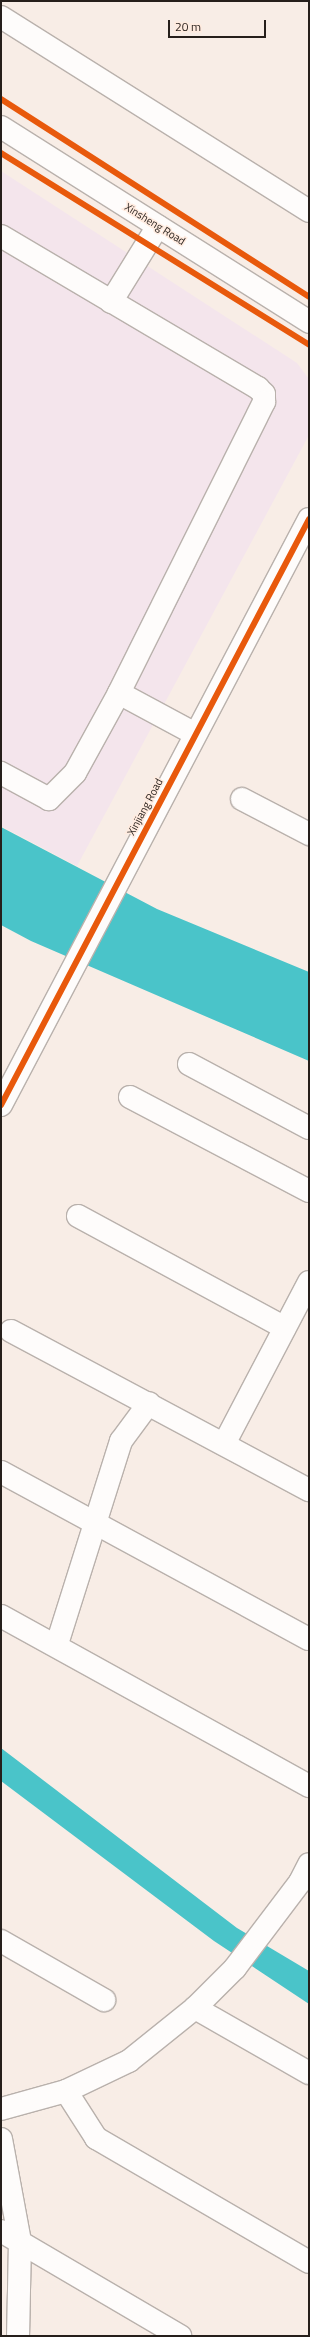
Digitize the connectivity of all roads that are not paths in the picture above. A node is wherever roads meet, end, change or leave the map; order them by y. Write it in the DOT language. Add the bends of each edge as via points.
graph roads {
  1 [pos="1,17"];
  2 [pos="1,127"];
  3 [pos="309,211"];
  4 [pos="158,226"];
  5 [pos="1,236"];
  6 [pos="111,302"];
  7 [pos="309,322"];
  8 [pos="309,519"];
  9 [pos="119,693"];
  10 [pos="195,734"];
  11 [pos="1,773"];
  12 [pos="242,799"];
  13 [pos="309,834"];
  14 [pos="189,1064"];
  15 [pos="130,1097"];
  16 [pos="1,1105"];
  17 [pos="309,1128"];
  18 [pos="309,1191"];
  19 [pos="78,1216"];
  20 [pos="309,1282"];
  21 [pos="285,1328"];
  22 [pos="11,1331"];
  23 [pos="149,1403"];
  24 [pos="224,1444"];
  25 [pos="1,1472"];
  26 [pos="309,1490"];
  27 [pos="95,1523"];
  28 [pos="1,1616"];
  29 [pos="309,1639"];
  30 [pos="57,1644"];
  31 [pos="309,1786"];
  32 [pos="309,1864"];
  33 [pos="1,1941"];
  34 [pos="104,2000"];
  35 [pos="195,2008"];
  36 [pos="309,2073"];
  37 [pos="66,2091"];
  38 [pos="1,2109"];
  39 [pos="1,2139"];
  40 [pos="1,2231"];
  41 [pos="20,2242"];
  42 [pos="309,2262"];
  43 [pos="18,2336"];
  44 [pos="180,2336"];
  1 -- 3 [label="street"];
  2 -- 4 [label="street, Xinsheng Road"];
  4 -- 6 [label="street"];
  4 -- 7 [label="street, Xinsheng Road"];
  5 -- 6 [label="street"];
  6 -- 9 [label="street" via="258,388 264,394 264,402"];
  8 -- 10 [label="street, Xinjiang Road"];
  9 -- 10 [label="street"];
  9 -- 11 [label="street" via="75,773 49,799"];
  10 -- 16 [label="street, Xinjiang Road"];
  12 -- 13 [label="street"];
  14 -- 17 [label="street"];
  15 -- 18 [label="street"];
  19 -- 21 [label="street"];
  20 -- 21 [label="street"];
  21 -- 24 [label="street"];
  22 -- 23 [label="street"];
  23 -- 24 [label="street"];
  23 -- 27 [label="street" via="122,1441"];
  24 -- 26 [label="street"];
  25 -- 27 [label="street"];
  27 -- 29 [label="street"];
  27 -- 30 [label="street"];
  28 -- 30 [label="street"];
  30 -- 31 [label="street"];
  32 -- 35 [label="street" via="300,1882 267,1929 235,1968"];
  33 -- 34 [label="street"];
  35 -- 36 [label="street"];
  35 -- 37 [label="street" via="129,2061"];
  37 -- 38 [label="street"];
  37 -- 42 [label="street" via="96,2138"];
  39 -- 41 [label="street"];
  40 -- 41 [label="street"];
  41 -- 43 [label="street"];
  41 -- 44 [label="street"];
}
